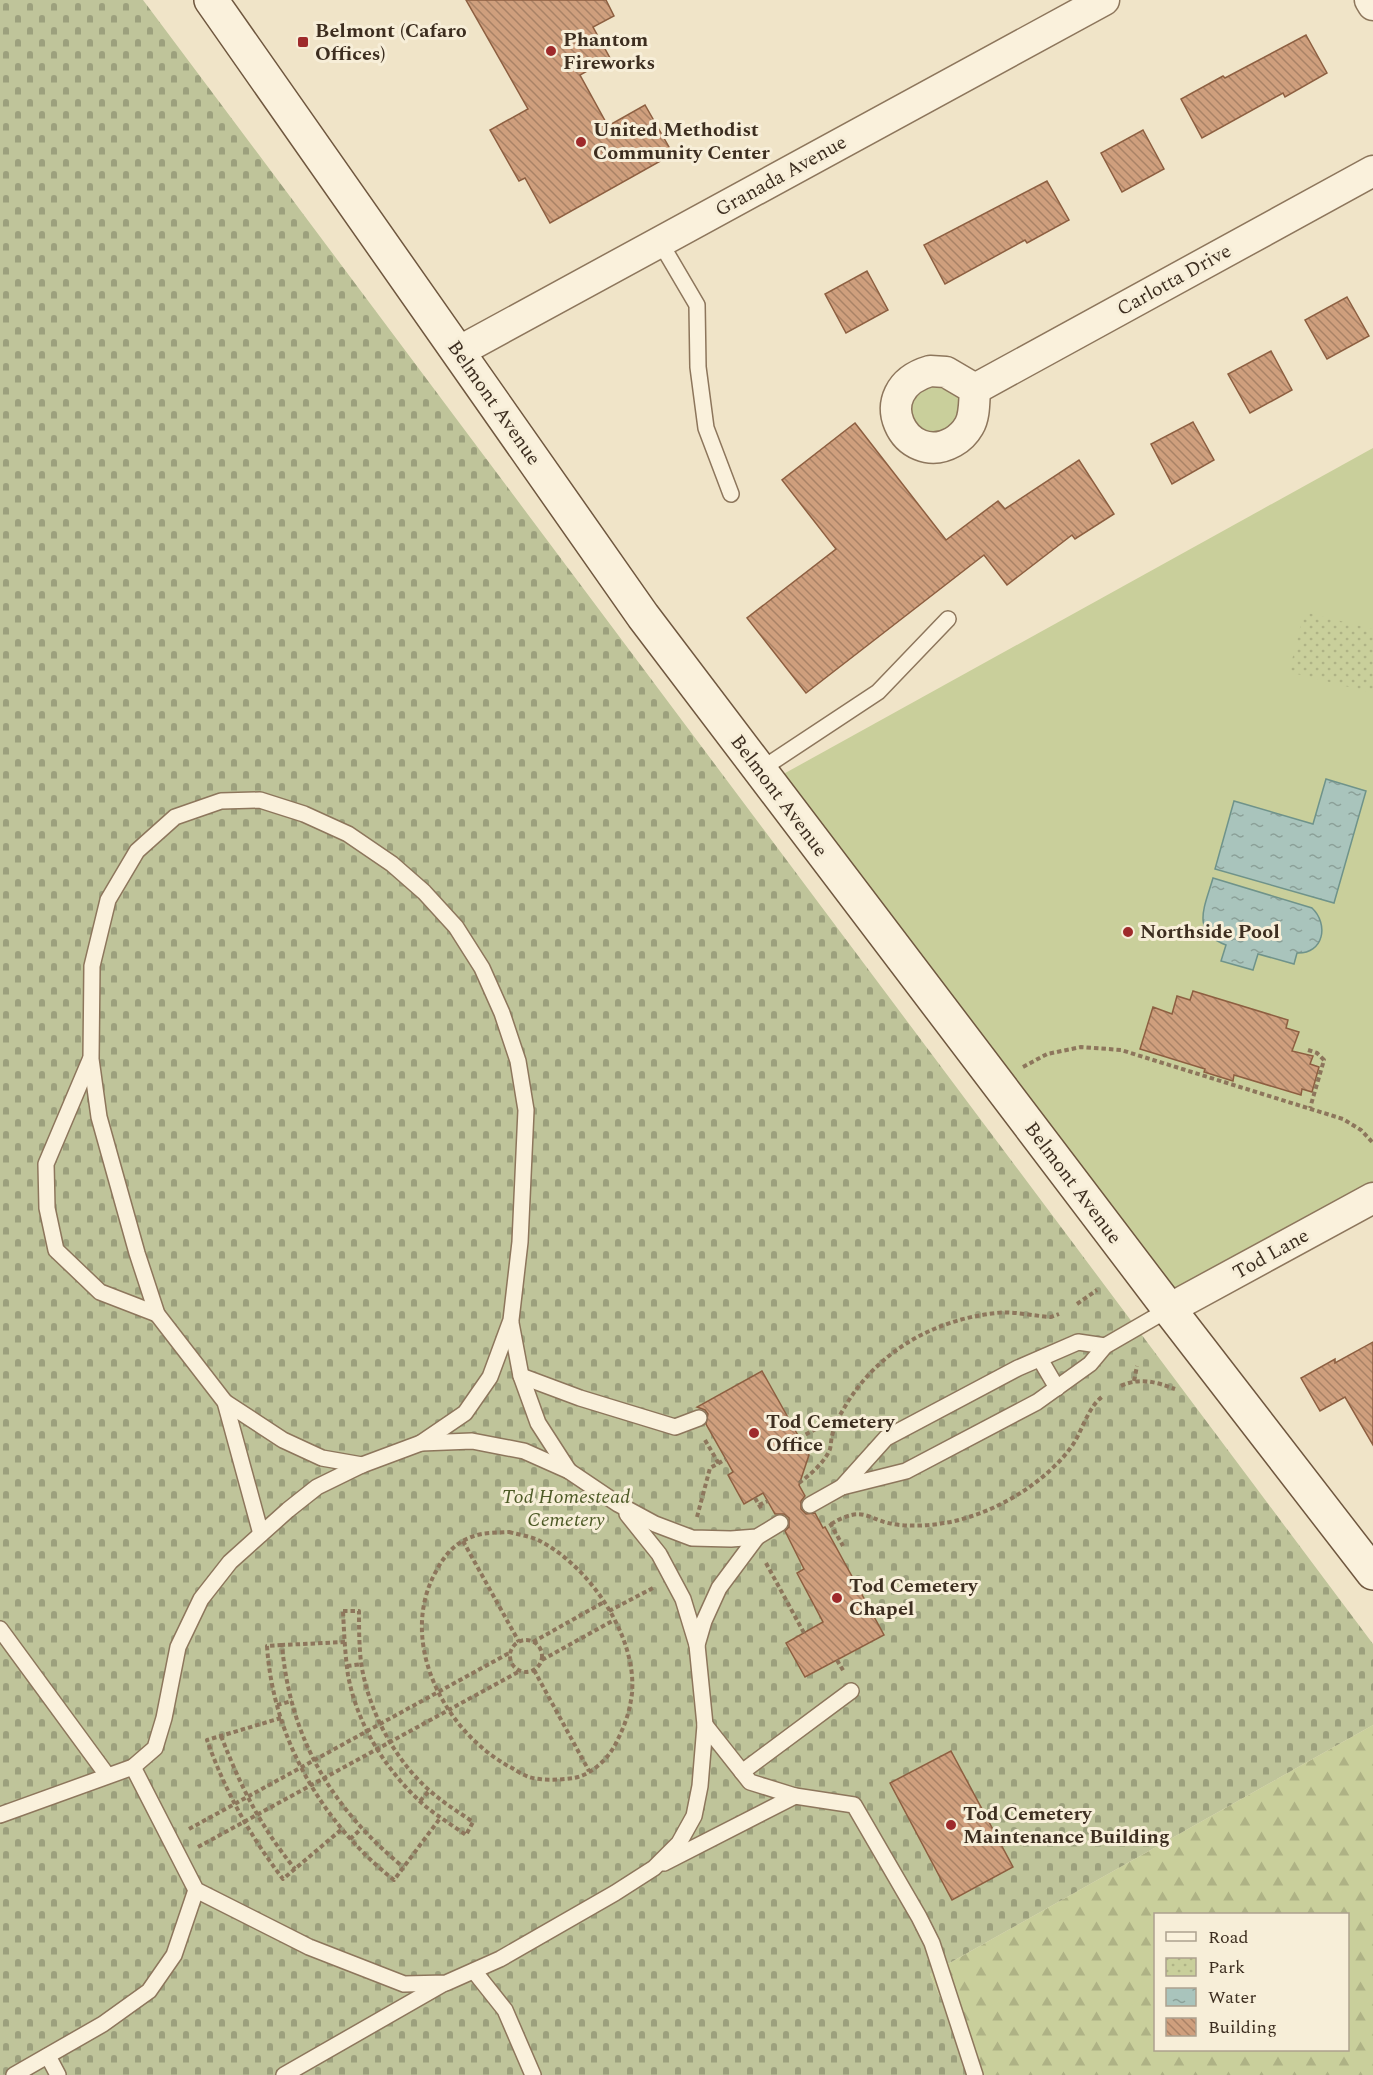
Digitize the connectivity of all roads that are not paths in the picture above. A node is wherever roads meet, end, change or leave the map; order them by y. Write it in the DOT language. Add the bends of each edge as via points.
graph roads {
  1 [pos="211,0"];
  2 [pos="1104,0"];
  3 [pos="1370,0"];
  4 [pos="1373,5"];
  5 [pos="1373,171"];
  6 [pos="660,242"];
  7 [pos="458,352"];
  8 [pos="975,389"];
  9 [pos="731,494"];
  10 [pos="948,619"];
  11 [pos="760,770"];
  12 [pos="91,1059"];
  13 [pos="1373,1198"];
  14 [pos="1169,1309"];
  15 [pos="157,1314"];
  16 [pos="511,1320"];
  17 [pos="1105,1346"];
  18 [pos="1040,1359"];
  19 [pos="521,1376"];
  20 [pos="1057,1388"];
  21 [pos="225,1402"];
  22 [pos="700,1425"];
  23 [pos="422,1443"];
  24 [pos="362,1465"];
  25 [pos="569,1471"];
  26 [pos="842,1487"];
  27 [pos="618,1504"];
  28 [pos="810,1505"];
  29 [pos="780,1523"];
  30 [pos="261,1534"];
  31 [pos="757,1537"];
  32 [pos="1373,1573"];
  33 [pos="0,1629"];
  34 [pos="0,1645"];
  35 [pos="697,1645"];
  36 [pos="16,1650"];
  37 [pos="851,1691"];
  38 [pos="705,1725"];
  39 [pos="133,1767"];
  40 [pos="742,1772"];
  41 [pos="108,1775"];
  42 [pos="795,1796"];
  43 [pos="0,1815"];
  44 [pos="654,1869"];
  45 [pos="196,1890"];
  46 [pos="474,1971"];
  47 [pos="447,1983"];
  48 [pos="48,2056"];
  49 [pos="14,2075"];
  50 [pos="58,2075"];
  51 [pos="284,2075"];
  52 [pos="533,2075"];
  53 [pos="975,2075"];
  1 -- 7 [label="main road, Belmont Avenue"];
  2 -- 6 [label="street, Granada Avenue"];
  3 -- 4 [label="street"];
  5 -- 8 [label="street, Carlotta Drive"];
  6 -- 7 [label="street, Granada Avenue"];
  6 -- 9 [label="lane" via="697,305 698,367 706,428"];
  7 -- 11 [label="main road, Belmont Avenue" via="644,616"];
  10 -- 11 [label="lane" via="878,692"];
  11 -- 14 [label="main road, Belmont Avenue"];
  12 -- 15 [label="lane" via="99,1117"];
  12 -- 15 [label="lane" via="46,1164 47,1209 56,1250 100,1292"];
  12 -- 16 [label="lane" via="92,966 108,900 136,851 175,817 221,801 260,800 348,834 392,864 456,927 482,968 502,1013 518,1061 526,1110 520,1242"];
  13 -- 14 [label="street, Tod Lane"];
  14 -- 17 [label="lane"];
  14 -- 32 [label="main road, Belmont Avenue"];
  15 -- 21 [label="lane"];
  16 -- 19 [label="lane"];
  16 -- 23 [label="lane" via="490,1377 465,1413"];
  17 -- 18 [label="lane" via="1078,1342"];
  17 -- 20 [label="lane" via="1090,1364"];
  18 -- 20 [label="lane"];
  18 -- 26 [label="lane" via="886,1438"];
  19 -- 22 [label="lane" via="675,1427"];
  19 -- 25 [label="lane" via="538,1423"];
  20 -- 26 [label="lane" via="906,1471"];
  21 -- 24 [label="lane" via="283,1440 322,1458"];
  21 -- 30 [label="lane"];
  23 -- 24 [label="lane"];
  23 -- 25 [label="lane" via="483,1443 524,1451"];
  24 -- 30 [label="lane" via="317,1487"];
  25 -- 27 [label="lane"];
  26 -- 28 [label="lane"];
  27 -- 31 [label="lane" via="692,1538"];
  27 -- 35 [label="lane" via="647,1538 683,1599"];
  29 -- 31 [label="lane"];
  30 -- 39 [label="lane" via="230,1562 201,1599 178,1647 155,1748"];
  31 -- 35 [label="lane" via="719,1588"];
  33 -- 36 [label="lane"];
  34 -- 36 [label="lane"];
  35 -- 38 [label="lane"];
  36 -- 41 [label="lane"];
  37 -- 40 [label="lane"];
  38 -- 40 [label="lane"];
  38 -- 44 [label="lane" via="694,1816 679,1843"];
  39 -- 41 [label="lane"];
  39 -- 45 [label="lane"];
  40 -- 42 [label="lane" via="750,1782"];
  41 -- 43 [label="lane"];
  42 -- 44 [label="lane"];
  42 -- 53 [label="lane" via="854,1804 932,1943"];
  44 -- 46 [label="lane"];
  45 -- 47 [label="lane" via="309,1947 404,1984"];
  45 -- 48 [label="lane" via="174,1954 149,1991"];
  46 -- 47 [label="lane"];
  46 -- 52 [label="lane" via="505,2010"];
  47 -- 51 [label="lane"];
  48 -- 49 [label="lane"];
  48 -- 50 [label="lane"];
}
